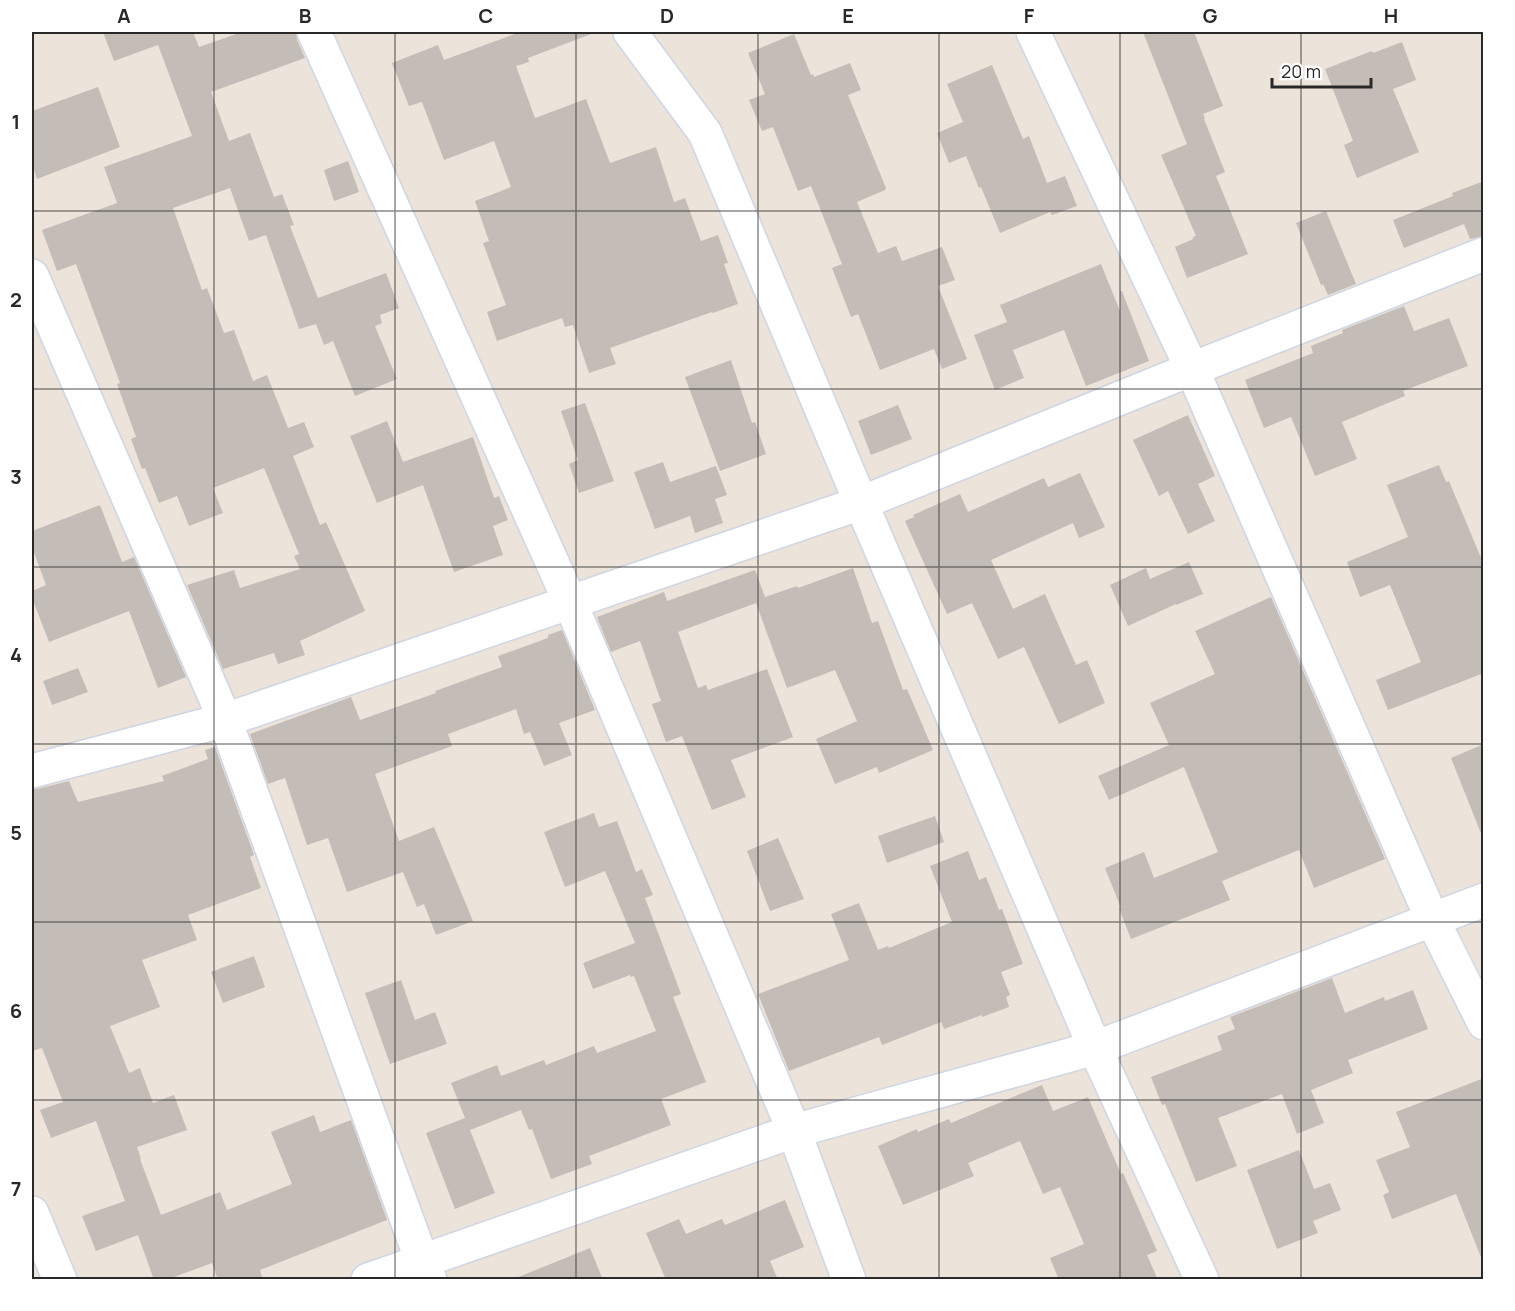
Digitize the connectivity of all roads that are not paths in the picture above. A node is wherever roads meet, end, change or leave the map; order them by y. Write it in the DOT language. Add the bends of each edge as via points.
graph roads {
  1 [pos="314,32"];
  2 [pos="630,32"];
  3 [pos="1033,32"];
  4 [pos="1484,254"];
  5 [pos="32,276"];
  6 [pos="1192,369"];
  7 [pos="861,503"];
  8 [pos="570,602"];
  9 [pos="225,720"];
  10 [pos="32,771"];
  11 [pos="1484,900"];
  12 [pos="1432,919"];
  13 [pos="1484,1023"];
  14 [pos="1095,1048"];
  15 [pos="794,1131"];
  16 [pos="32,1213"];
  17 [pos="426,1270"];
  18 [pos="60,1280"];
  19 [pos="368,1280"];
  20 [pos="849,1280"];
  21 [pos="1202,1280"];
  1 -- 8 [label="street"];
  2 -- 7 [label="street" via="705,133"];
  3 -- 6 [label="street"];
  4 -- 6 [label="street"];
  5 -- 9 [label="street"];
  6 -- 7 [label="street"];
  6 -- 12 [label="street"];
  7 -- 8 [label="street"];
  7 -- 14 [label="street"];
  8 -- 9 [label="street"];
  8 -- 15 [label="street"];
  9 -- 10 [label="street"];
  9 -- 17 [label="street"];
  11 -- 12 [label="street"];
  12 -- 13 [label="street"];
  12 -- 14 [label="street"];
  14 -- 15 [label="street"];
  14 -- 21 [label="street"];
  15 -- 17 [label="street"];
  15 -- 20 [label="street"];
  16 -- 18 [label="street"];
  17 -- 19 [label="street"];
}
